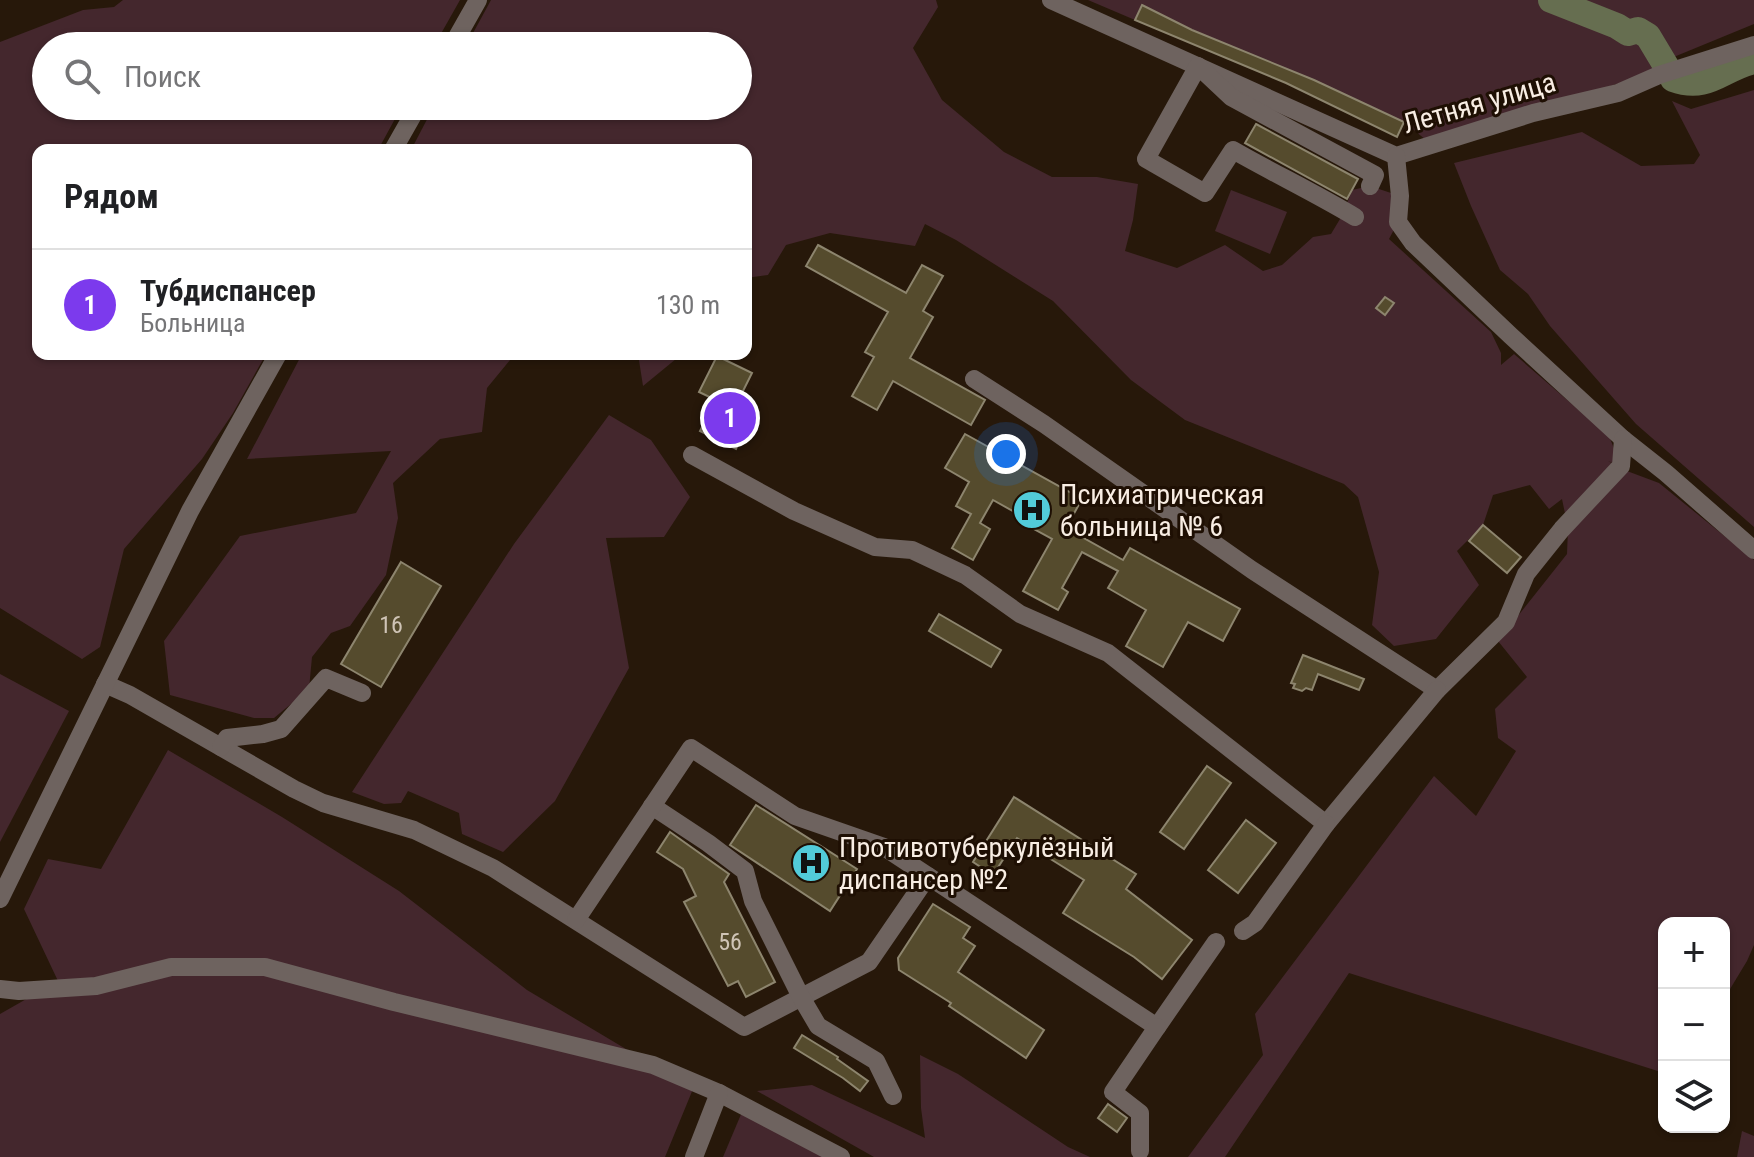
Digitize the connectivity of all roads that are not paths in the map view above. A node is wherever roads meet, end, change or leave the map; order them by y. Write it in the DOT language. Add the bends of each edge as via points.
graph roads {
  1 [pos="478,0"];
  2 [pos="1051,0"];
  3 [pos="460,32"];
  4 [pos="1754,45"];
  5 [pos="1198,66"];
  6 [pos="410,120"];
  7 [pos="396,144"];
  8 [pos="1396,156"];
  9 [pos="1370,186"];
  10 [pos="1355,217"];
  11 [pos="275,360"];
  12 [pos="974,379"];
  13 [pos="1623,439"];
  14 [pos="692,455"];
  15 [pos="1754,550"];
  16 [pos="105,684"];
  17 [pos="1437,690"];
  18 [pos="362,693"];
  19 [pos="221,747"];
  20 [pos="652,806"];
  21 [pos="1326,824"];
  22 [pos="928,876"];
  23 [pos="0,899"];
  24 [pos="576,920"];
  25 [pos="1243,931"];
  26 [pos="1216,942"];
  27 [pos="0,989"];
  28 [pos="801,997"];
  29 [pos="1157,1027"];
  30 [pos="719,1093"];
  31 [pos="893,1096"];
  32 [pos="1140,1151"];
  33 [pos="694,1157"];
  34 [pos="841,1157"];
  1 -- 3 [label="street"];
  2 -- 5 [label="street, Летняя улица"];
  4 -- 8 [label="street, Летняя улица" via="1618,93"];
  5 -- 8 [label="street, Летняя улица"];
  5 -- 9 [label="street" via="1231,97 1375,175"];
  5 -- 10 [label="street" via="1146,159 1205,193 1233,150"];
  6 -- 7 [label="street"];
  8 -- 13 [label="street" via="1398,222 1413,243"];
  11 -- 16 [label="street" via="190,511"];
  12 -- 17 [label="street"];
  13 -- 15 [label="street"];
  13 -- 17 [label="street" via="1621,466 1526,574 1506,622"];
  14 -- 21 [label="street" via="794,511 875,547 912,550 965,575 1020,614 1108,653"];
  16 -- 19 [label="street"];
  16 -- 23 [label="street"];
  17 -- 21 [label="street"];
  18 -- 19 [label="street" via="326,678 281,729 227,738"];
  19 -- 24 [label="street" via="323,803 414,830 493,868"];
  20 -- 22 [label="street" via="691,748 795,816 884,847"];
  20 -- 24 [label="street"];
  20 -- 28 [label="street" via="745,871 753,901"];
  21 -- 25 [label="street" via="1255,923"];
  22 -- 28 [label="street" via="869,962"];
  22 -- 29 [label="street"];
  24 -- 28 [label="street" via="744,1027"];
  26 -- 29 [label="street"];
  27 -- 30 [label="street" via="96,986 171,967 265,967 653,1065"];
  28 -- 31 [label="street" via="818,1026 876,1061"];
  29 -- 32 [label="street" via="1113,1092 1140,1113"];
  30 -- 33 [label="street"];
  30 -- 34 [label="street"];
}
